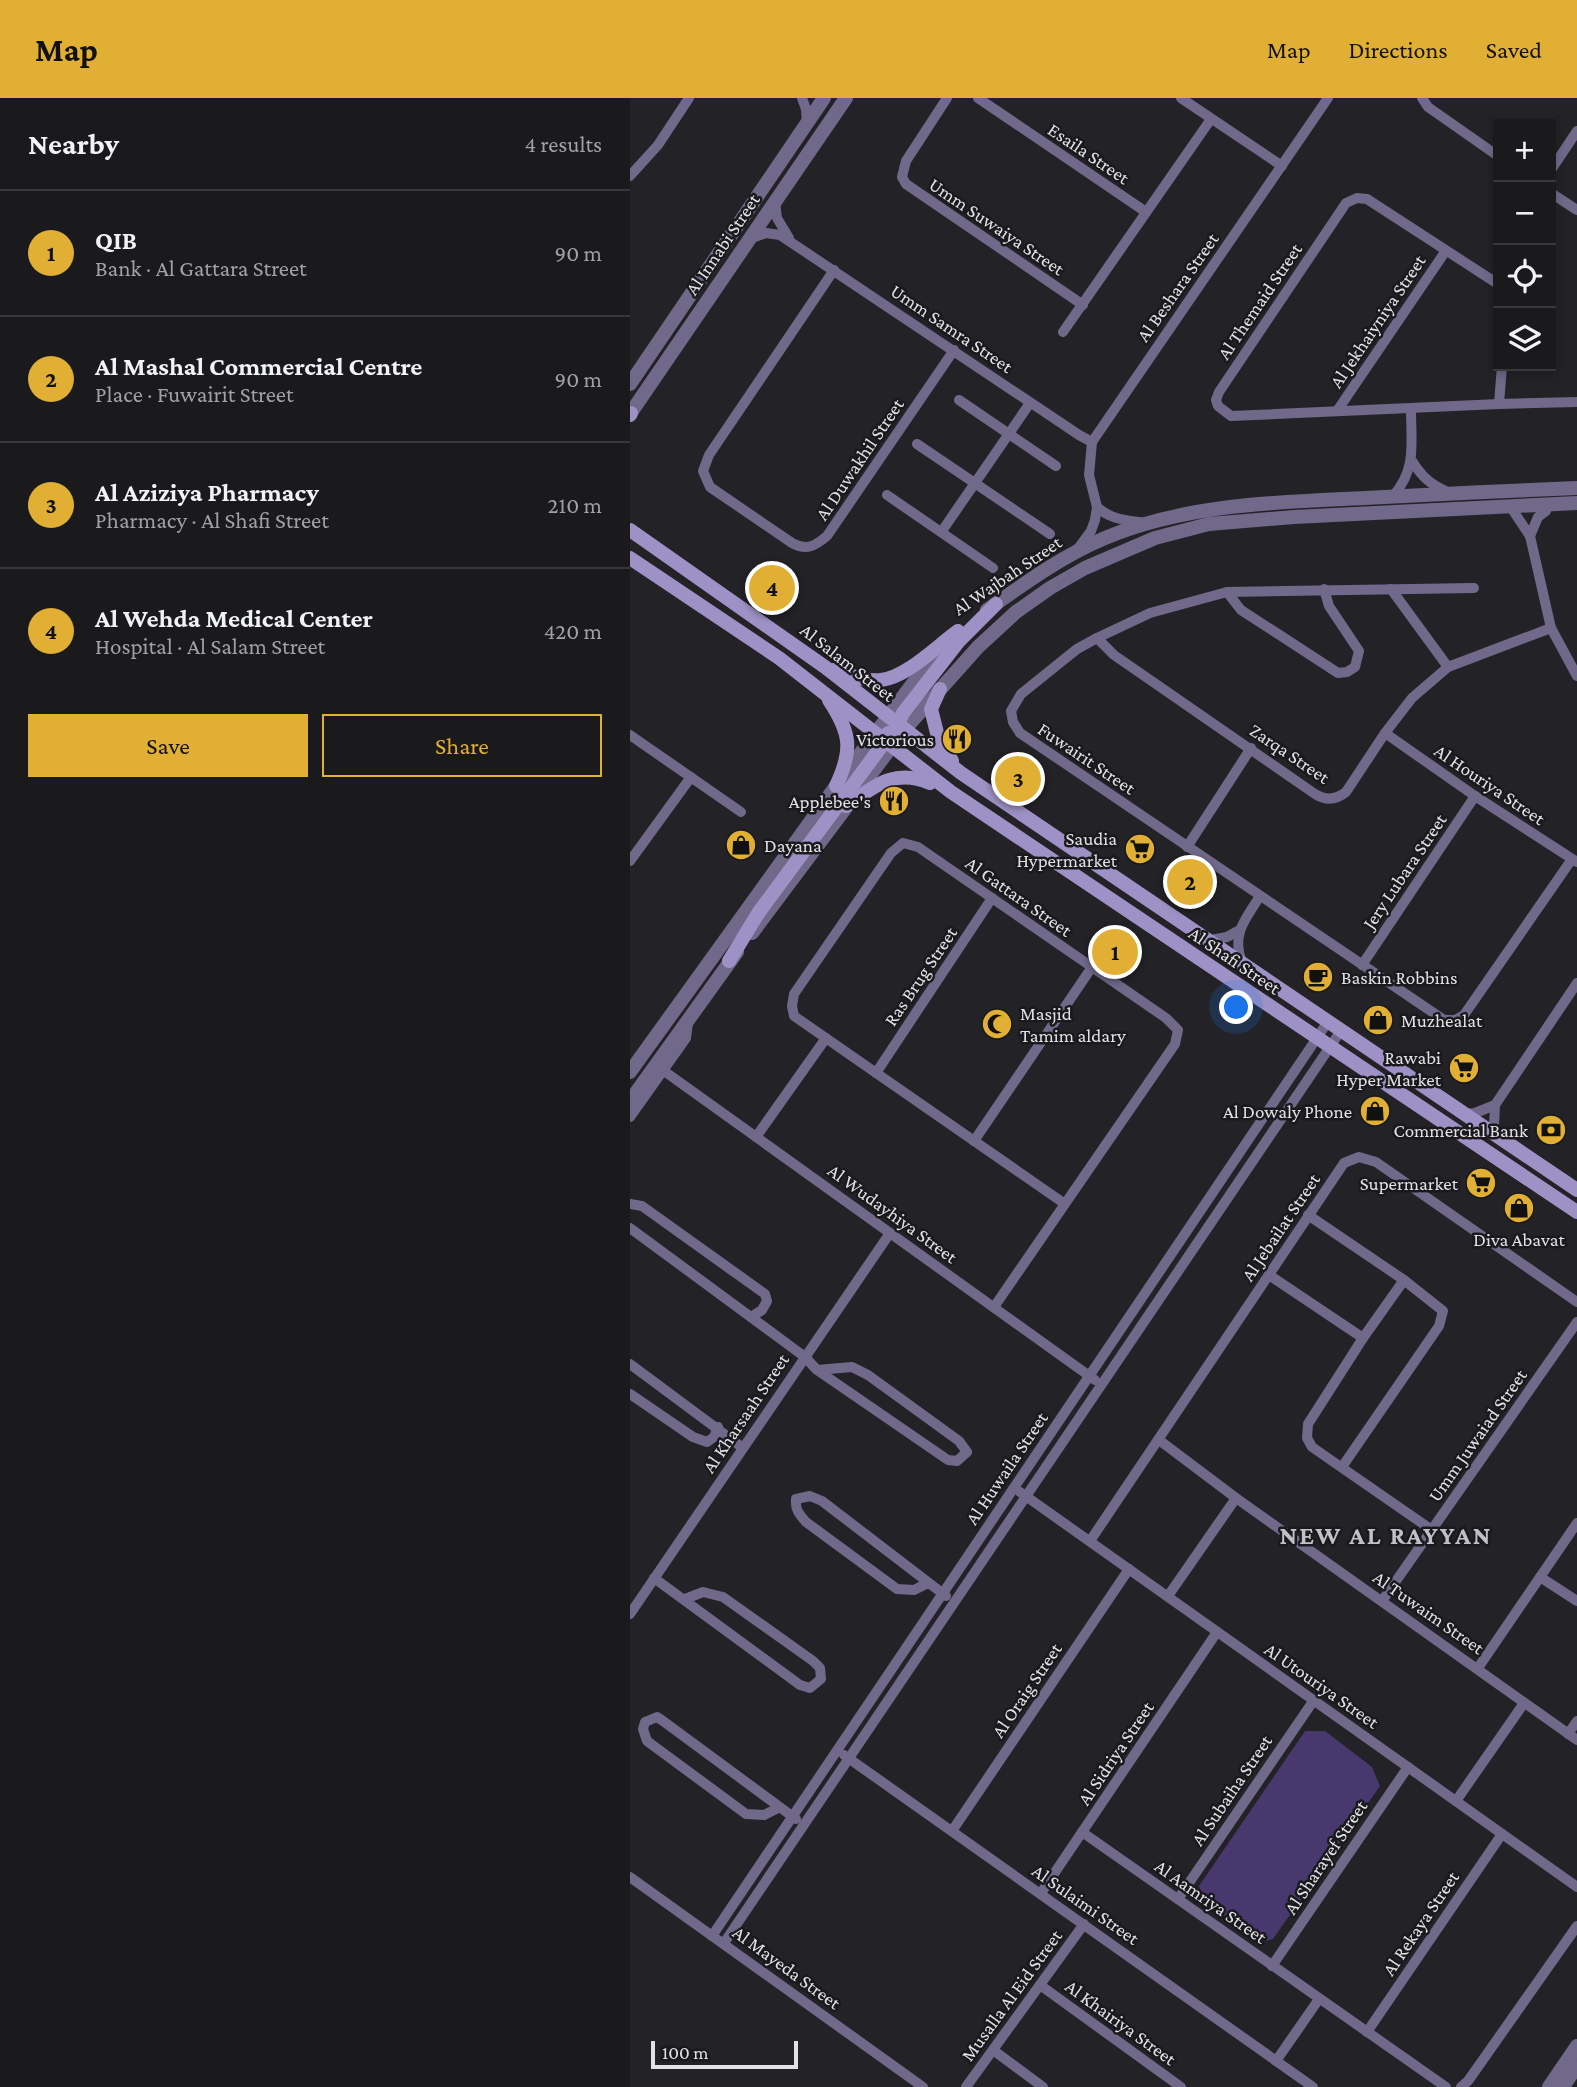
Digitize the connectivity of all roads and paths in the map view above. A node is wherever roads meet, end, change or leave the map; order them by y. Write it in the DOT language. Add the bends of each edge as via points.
graph roads {
  1 [pos="689,98"];
  2 [pos="802,98"];
  3 [pos="824,98"];
  4 [pos="846,98"];
  5 [pos="947,98"];
  6 [pos="978,98"];
  7 [pos="1181,98"];
  8 [pos="1328,98"];
  9 [pos="1422,98"];
  10 [pos="1211,119"];
  11 [pos="807,123"];
  12 [pos="1577,131"];
  13 [pos="1493,152"];
  14 [pos="1556,162"];
  15 [pos="1282,166"];
  16 [pos="630,176"];
  17 [pos="1556,196"];
  18 [pos="775,201"];
  19 [pos="1577,211"];
  20 [pos="1146,212"];
  21 [pos="749,239"];
  22 [pos="793,243"];
  23 [pos="1446,252"];
  24 [pos="834,270"];
  25 [pos="1493,281"];
  26 [pos="1083,305"];
  27 [pos="1063,331"];
  28 [pos="954,350"];
  29 [pos="1502,371"];
  30 [pos="632,379"];
  31 [pos="959,400"];
  32 [pos="1030,402"];
  33 [pos="1577,402"];
  34 [pos="1499,404"];
  35 [pos="1411,409"];
  36 [pos="1338,411"];
  37 [pos="630,414"];
  38 [pos="1009,434"];
  39 [pos="1092,442"];
  40 [pos="917,443"];
  41 [pos="1412,461"];
  42 [pos="1056,466"];
  43 [pos="975,482"];
  44 [pos="1577,488"];
  45 [pos="1451,493"];
  46 [pos="887,495"];
  47 [pos="1393,496"];
  48 [pos="1577,503"];
  49 [pos="1097,507"];
  50 [pos="1577,510"];
  51 [pos="1546,511"];
  52 [pos="1514,512"];
  53 [pos="1395,514"];
  54 [pos="1147,523"];
  55 [pos="630,530"];
  56 [pos="942,531"];
  57 [pos="1050,534"];
  58 [pos="1530,536"];
  59 [pos="1077,551"];
  60 [pos="630,558"];
  61 [pos="993,568"];
  62 [pos="1475,587"];
  63 [pos="1324,589"];
  64 [pos="1391,589"];
  65 [pos="1227,592"];
  66 [pos="996,604"];
  67 [pos="1551,628"];
  68 [pos="958,631"];
  69 [pos="1097,638"];
  70 [pos="779,658"];
  71 [pos="825,667"];
  72 [pos="1448,667"];
  73 [pos="1577,676"];
  74 [pos="940,689"];
  75 [pos="822,690"];
  76 [pos="891,731"];
  77 [pos="1385,733"];
  78 [pos="630,735"];
  79 [pos="1251,748"];
  80 [pos="961,773"];
  81 [pos="691,777"];
  82 [pos="836,786"];
  83 [pos="951,792"];
  84 [pos="1475,796"];
  85 [pos="846,806"];
  86 [pos="741,812"];
  87 [pos="1030,818"];
  88 [pos="1187,846"];
  89 [pos="1574,860"];
  90 [pos="630,861"];
  91 [pos="1260,896"];
  92 [pos="992,898"];
  93 [pos="1238,931"];
  94 [pos="1211,940"];
  95 [pos="1241,960"];
  96 [pos="729,961"];
  97 [pos="1362,965"];
  98 [pos="1092,967"];
  99 [pos="1577,983"];
  100 [pos="688,1020"];
  101 [pos="1329,1020"];
  102 [pos="1342,1029"];
  103 [pos="826,1038"];
  104 [pos="1317,1038"];
  105 [pos="1330,1046"];
  106 [pos="664,1071"];
  107 [pos="630,1072"];
  108 [pos="876,1073"];
  109 [pos="630,1101"];
  110 [pos="1495,1105"];
  111 [pos="1465,1114"];
  112 [pos="630,1117"];
  113 [pos="1496,1136"];
  114 [pos="756,1137"];
  115 [pos="974,1141"];
  116 [pos="1575,1187"];
  117 [pos="1210,1198"];
  118 [pos="630,1204"];
  119 [pos="1065,1204"];
  120 [pos="1222,1206"];
  121 [pos="1577,1212"];
  122 [pos="1308,1215"];
  123 [pos="630,1228"];
  124 [pos="890,1233"];
  125 [pos="1269,1275"];
  126 [pos="1404,1280"];
  127 [pos="1577,1302"];
  128 [pos="994,1307"];
  129 [pos="751,1317"];
  130 [pos="1577,1322"];
  131 [pos="1363,1338"];
  132 [pos="805,1357"];
  133 [pos="630,1364"];
  134 [pos="817,1370"];
  135 [pos="1090,1376"];
  136 [pos="1101,1384"];
  137 [pos="630,1394"];
  138 [pos="718,1427"];
  139 [pos="1158,1440"];
  140 [pos="743,1448"];
  141 [pos="1342,1467"];
  142 [pos="1014,1488"];
  143 [pos="1026,1495"];
  144 [pos="1236,1498"];
  145 [pos="1577,1523"];
  146 [pos="1432,1530"];
  147 [pos="1573,1536"];
  148 [pos="1090,1542"];
  149 [pos="1129,1569"];
  150 [pos="1541,1577"];
  151 [pos="654,1578"];
  152 [pos="928,1583"];
  153 [pos="943,1593"];
  154 [pos="1168,1596"];
  155 [pos="685,1599"];
  156 [pos="955,1601"];
  157 [pos="1382,1601"];
  158 [pos="1577,1601"];
  159 [pos="630,1614"];
  160 [pos="1217,1632"];
  161 [pos="1478,1668"];
  162 [pos="1314,1700"];
  163 [pos="1524,1703"];
  164 [pos="1577,1721"];
  165 [pos="1573,1737"];
  166 [pos="837,1750"];
  167 [pos="849,1758"];
  168 [pos="1408,1767"];
  169 [pos="1456,1801"];
  170 [pos="778,1808"];
  171 [pos="792,1817"];
  172 [pos="804,1824"];
  173 [pos="952,1831"];
  174 [pos="1082,1832"];
  175 [pos="1502,1834"];
  176 [pos="630,1877"];
  177 [pos="1577,1888"];
  178 [pos="1041,1894"];
  179 [pos="1178,1899"];
  180 [pos="1084,1924"];
  181 [pos="1577,1926"];
  182 [pos="712,1936"];
  183 [pos="724,1943"];
  184 [pos="1272,1966"];
  185 [pos="1040,1985"];
  186 [pos="1319,1999"];
  187 [pos="1367,2032"];
  188 [pos="1577,2046"];
  189 [pos="993,2050"];
  190 [pos="1276,2061"];
  191 [pos="1577,2066"];
  192 [pos="923,2087"];
  193 [pos="966,2087"];
  194 [pos="1043,2087"];
  195 [pos="1181,2087"];
  196 [pos="1313,2087"];
  197 [pos="1446,2087"];
  198 [pos="1461,2087"];
  199 [pos="1549,2087"];
  200 [pos="1563,2087"];
  1 -- 16 [label="street" via="658,145"];
  2 -- 11 [label="street"];
  3 -- 11 [label="street, Al Innabi Street"];
  4 -- 18 [label="street, Al Innabi Street"];
  5 -- 26 [label="street, Umm Suwaiya Street" via="906,161 902,177 906,184"];
  6 -- 20 [label="street, Esaila Street"];
  7 -- 10 [label="street"];
  8 -- 15 [label="street, Al Beshara Street"];
  9 -- 13 [label="street"];
  10 -- 15 [label="street"];
  10 -- 20 [label="street"];
  11 -- 30 [label="street, Al Innabi Street"];
  12 -- 14 [label="street"];
  15 -- 39 [label="street, Al Beshara Street"];
  17 -- 19 [label="street"];
  18 -- 21 [label="street, Al Innabi Street"];
  18 -- 22 [label="street, Umm Samra Street" via="779,224"];
  20 -- 26 [label="street"];
  21 -- 22 [label="street, Umm Samra Street" via="773,233"];
  21 -- 37 [label="street, Al Innabi Street"];
  22 -- 24 [label="street, Umm Samra Street"];
  23 -- 25 [label="street, Al Themaid Street"];
  23 -- 36 [label="street, Al Jekhaiyniya Street"];
  23 -- 36 [label="street, Al Themaid Street" via="1367,199 1346,202 1216,400 1231,416"];
  24 -- 28 [label="street, Umm Samra Street"];
  24 -- 28 [label="street, Al Duwakhil Street" via="702,471 710,487 792,543 811,548 827,536"];
  26 -- 27 [label="street"];
  28 -- 32 [label="street, Umm Samra Street"];
  29 -- 34 [label="street"];
  31 -- 38 [label="street"];
  32 -- 38 [label="street"];
  32 -- 39 [label="street, Umm Samra Street"];
  33 -- 34 [label="street, Al Themaid Street"];
  34 -- 35 [label="street, Al Themaid Street"];
  35 -- 36 [label="street, Al Themaid Street"];
  35 -- 41 [label="street"];
  38 -- 42 [label="street"];
  38 -- 43 [label="street"];
  39 -- 49 [label="street" via="1089,475"];
  40 -- 43 [label="street"];
  41 -- 45 [label="street" via="1421,476"];
  41 -- 47 [label="street"];
  43 -- 56 [label="street"];
  43 -- 57 [label="street"];
  44 -- 45 [label="street, Al Wajbah Street"];
  45 -- 47 [label="street, Al Wajbah Street"];
  46 -- 56 [label="street"];
  47 -- 54 [label="street, Al Wajbah Street" via="1278,502"];
  48 -- 53 [label="street, Al Wajbah Street"];
  49 -- 54 [label="street" via="1116,519"];
  49 -- 59 [label="street" via="1091,531"];
  50 -- 51 [label="street, Al Wajbah Street"];
  51 -- 52 [label="street, Al Wajbah Street"];
  51 -- 58 [label="street" via="1538,517"];
  52 -- 53 [label="street, Al Wajbah Street"];
  52 -- 58 [label="street"];
  53 -- 74 [label="street, Al Wajbah Street" via="1209,524 1155,538 1050,588 978,646"];
  54 -- 59 [label="street, Al Wajbah Street"];
  55 -- 71 [label="main road, Al Salam Street"];
  56 -- 61 [label="street"];
  58 -- 67 [label="street"];
  59 -- 66 [label="street, Al Wajbah Street"];
  60 -- 70 [label="main road, Al Salam Street"];
  62 -- 64 [label="street, Fuwairit Street"];
  63 -- 64 [label="street, Fuwairit Street"];
  63 -- 65 [label="street, Fuwairit Street"];
  63 -- 65 [label="street" via="1329,606 1359,651 1355,667 1347,672 1338,673 1241,610"];
  64 -- 72 [label="street"];
  65 -- 69 [label="street, Fuwairit Street" via="1150,613"];
  66 -- 68 [label="street, Al Wajbah Street"];
  66 -- 76 [label="main road" via="959,641"];
  67 -- 72 [label="street, Zarqa Street"];
  67 -- 73 [label="street"];
  68 -- 71 [label="main road" via="908,669 880,680"];
  68 -- 76 [label="street, Al Wajbah Street" via="923,670"];
  69 -- 79 [label="street, Zarqa Street" via="1114,655"];
  69 -- 88 [label="street, Fuwairit Street" via="1021,694 1011,711 1013,722 1020,733"];
  70 -- 75 [label="main road, Al Salam Street"];
  70 -- 76 [label="main road" via="808,671"];
  71 -- 76 [label="main road, Al Salam Street"];
  72 -- 77 [label="street, Zarqa Street" via="1412,698"];
  74 -- 76 [label="street, Al Wajbah Street"];
  74 -- 80 [label="main road" via="931,709 934,727"];
  75 -- 76 [label="main road, Al Salam Street"];
  75 -- 82 [label="main road" via="846,731 847,760"];
  76 -- 80 [label="main road, Al Shafi Street"];
  76 -- 82 [label="street, Al Wajbah Street"];
  76 -- 83 [label="main road, Al Shafi Street"];
  76 -- 85 [label="street, Al Wajbah Street"];
  76 -- 87 [label="main road" via="966,784"];
  76 -- 96 [label="main road" via="759,912"];
  77 -- 79 [label="street, Zarqa Street" via="1346,792 1334,799 1315,794"];
  77 -- 84 [label="street, Al Houriya Street"];
  78 -- 81 [label="street"];
  79 -- 88 [label="street"];
  80 -- 87 [label="main road, Al Shafi Street"];
  81 -- 86 [label="street"];
  81 -- 90 [label="street"];
  82 -- 107 [label="street, Al Wajbah Street"];
  83 -- 85 [label="main road" via="912,776 895,777"];
  83 -- 104 [label="main road, Al Shafi Street"];
  84 -- 89 [label="street, Al Houriya Street"];
  84 -- 97 [label="street, Jery Lubara Street"];
  85 -- 96 [label="street, Al Wajbah Street"];
  87 -- 94 [label="main road, Al Shafi Street"];
  88 -- 91 [label="street, Fuwairit Street"];
  89 -- 97 [label="street, Fuwairit Street" via="1464,1015 1455,1020 1444,1020"];
  91 -- 93 [label="street"];
  91 -- 97 [label="street, Fuwairit Street"];
  92 -- 98 [label="street, Al Gattara Street"];
  92 -- 103 [label="street, Al Gattara Street" via="918,847 903,843 891,853 794,994 794,1016"];
  92 -- 108 [label="street, Ras Brug Street"];
  93 -- 94 [label="street"];
  93 -- 95 [label="street"];
  94 -- 95 [label="main road, Al Shafi Street"];
  95 -- 101 [label="main road, Al Shafi Street"];
  96 -- 100 [label="street, Al Wajbah Street"];
  98 -- 115 [label="street"];
  98 -- 119 [label="street, Al Gattara Street" via="1178,1030 1175,1044"];
  99 -- 110 [label="street"];
  100 -- 106 [label="street, Al Wajbah Street" via="686,1038"];
  100 -- 109 [label="street, Al Wajbah Street"];
  101 -- 102 [label="main road, Al Shafi Street"];
  101 -- 104 [label="street, Al Huwaila Street"];
  102 -- 105 [label="street, Al Huwaila Street"];
  102 -- 111 [label="main road, Al Shafi Street"];
  103 -- 108 [label="street, Al Gattara Street"];
  103 -- 114 [label="street"];
  104 -- 105 [label="main road, Al Shafi Street"];
  104 -- 117 [label="street, Al Huwaila Street"];
  105 -- 120 [label="street, Al Huwaila Street"];
  105 -- 121 [label="main road, Al Shafi Street"];
  106 -- 112 [label="street, Al Wajbah Street"];
  106 -- 114 [label="street, Al Wudayhiya Street"];
  108 -- 115 [label="street, Al Gattara Street"];
  110 -- 111 [label="street"];
  110 -- 113 [label="street"];
  111 -- 113 [label="main road, Al Shafi Street"];
  113 -- 116 [label="main road, Al Shafi Street"];
  114 -- 124 [label="street, Al Wudayhiya Street"];
  115 -- 119 [label="street, Al Gattara Street"];
  117 -- 120 [label="street"];
  117 -- 135 [label="street, Al Huwaila Street"];
  118 -- 129 [label="street" via="642,1206 765,1294 762,1310"];
  119 -- 128 [label="street, Al Gattara Street"];
  120 -- 136 [label="street, Al Huwaila Street"];
  122 -- 125 [label="street, Al Jebailat Street"];
  122 -- 126 [label="street"];
  122 -- 127 [label="street, Al Jebailat Street" via="1344,1163 1359,1157 1376,1162"];
  123 -- 129 [label="street"];
  124 -- 128 [label="street, Al Wudayhiya Street"];
  124 -- 132 [label="street, Al Kharsaah Street"];
  125 -- 131 [label="street"];
  125 -- 139 [label="street, Al Jebailat Street"];
  126 -- 131 [label="street"];
  126 -- 141 [label="street" via="1436,1304 1443,1316"];
  128 -- 135 [label="street, Al Wudayhiya Street"];
  129 -- 132 [label="street"];
  130 -- 146 [label="street, Umm Juwaiad Street"];
  131 -- 141 [label="street" via="1306,1431 1312,1447"];
  132 -- 134 [label="street"];
  132 -- 140 [label="street, Al Kharsaah Street"];
  133 -- 138 [label="street"];
  134 -- 134 [label="street" via="948,1460 957,1461 967,1452 959,1441 868,1375 852,1367"];
  135 -- 136 [label="street, Al Wudayhiya Street"];
  135 -- 142 [label="street, Al Huwaila Street"];
  136 -- 143 [label="street, Al Huwaila Street"];
  137 -- 138 [label="street" via="693,1437 707,1442"];
  138 -- 140 [label="street"];
  139 -- 144 [label="street, Al Tuwaim Street"];
  139 -- 148 [label="street, Al Jebailat Street"];
  140 -- 151 [label="street, Al Kharsaah Street"];
  141 -- 146 [label="street"];
  142 -- 143 [label="street, Al Utouriya Street"];
  142 -- 153 [label="street, Al Huwaila Street"];
  143 -- 148 [label="street, Al Utouriya Street"];
  143 -- 156 [label="street, Al Huwaila Street"];
  144 -- 154 [label="street"];
  144 -- 157 [label="street, Al Tuwaim Street"];
  145 -- 147 [label="street"];
  146 -- 157 [label="street, Umm Juwaiad Street"];
  147 -- 150 [label="street"];
  148 -- 149 [label="street, Al Utouriya Street"];
  149 -- 154 [label="street, Al Utouriya Street"];
  149 -- 173 [label="street, Al Oraig Street"];
  150 -- 158 [label="street"];
  150 -- 161 [label="street"];
  151 -- 155 [label="street"];
  151 -- 159 [label="street, Al Kharsaah Street"];
  152 -- 152 [label="street" via="822,1501 810,1496 796,1499 798,1514 806,1522 897,1589 914,1590"];
  152 -- 153 [label="street"];
  153 -- 156 [label="street"];
  153 -- 166 [label="street, Al Huwaila Street"];
  154 -- 160 [label="street, Al Utouriya Street"];
  155 -- 155 [label="street" via="800,1685 810,1688 821,1679 820,1668 813,1661 723,1597 702,1592"];
  156 -- 167 [label="street, Al Huwaila Street"];
  157 -- 161 [label="street, Al Tuwaim Street"];
  160 -- 162 [label="street, Al Utouriya Street"];
  160 -- 174 [label="street, Al Sidriya Street"];
  161 -- 163 [label="street, Al Tuwaim Street"];
  162 -- 168 [label="street, Al Utouriya Street"];
  162 -- 179 [label="street, Al Subaiha Street"];
  163 -- 165 [label="street, Al Tuwaim Street"];
  163 -- 169 [label="street"];
  164 -- 165 [label="street"];
  166 -- 167 [label="street, Al Sulaimi Street"];
  166 -- 171 [label="street, Al Huwaila Street"];
  167 -- 172 [label="street, Al Huwaila Street"];
  167 -- 173 [label="street, Al Sulaimi Street"];
  168 -- 169 [label="street, Al Utouriya Street"];
  168 -- 184 [label="street, Al Sharayef Street"];
  169 -- 175 [label="street, Al Utouriya Street"];
  170 -- 170 [label="street" via="657,1717 645,1723 647,1741 746,1814 764,1815"];
  170 -- 171 [label="street"];
  171 -- 172 [label="street"];
  171 -- 182 [label="street, Al Huwaila Street"];
  172 -- 183 [label="street, Al Huwaila Street"];
  173 -- 178 [label="street, Al Sulaimi Street"];
  174 -- 178 [label="street, Al Sidriya Street"];
  174 -- 179 [label="street, Al Aamriya Street"];
  175 -- 177 [label="street, Al Utouriya Street"];
  175 -- 187 [label="street, Al Rekaya Street"];
  176 -- 182 [label="street, Al Mayeda Street"];
  178 -- 180 [label="street, Al Sulaimi Street"];
  179 -- 184 [label="street, Al Aamriya Street"];
  180 -- 185 [label="street, Musalla Al Eid Street"];
  180 -- 190 [label="street, Al Sulaimi Street"];
  181 -- 198 [label="street"];
  182 -- 183 [label="street, Al Mayeda Street"];
  183 -- 192 [label="street, Al Mayeda Street"];
  184 -- 186 [label="street, Al Aamriya Street"];
  185 -- 189 [label="street, Musalla Al Eid Street"];
  185 -- 195 [label="street, Al Khairiya Street"];
  186 -- 187 [label="street, Al Aamriya Street"];
  186 -- 190 [label="street"];
  187 -- 197 [label="street, Al Aamriya Street"];
  188 -- 199 [label="street"];
  189 -- 193 [label="street, Musalla Al Eid Street"];
  189 -- 194 [label="street"];
  190 -- 196 [label="street, Al Sulaimi Street"];
  191 -- 200 [label="street"];
}
